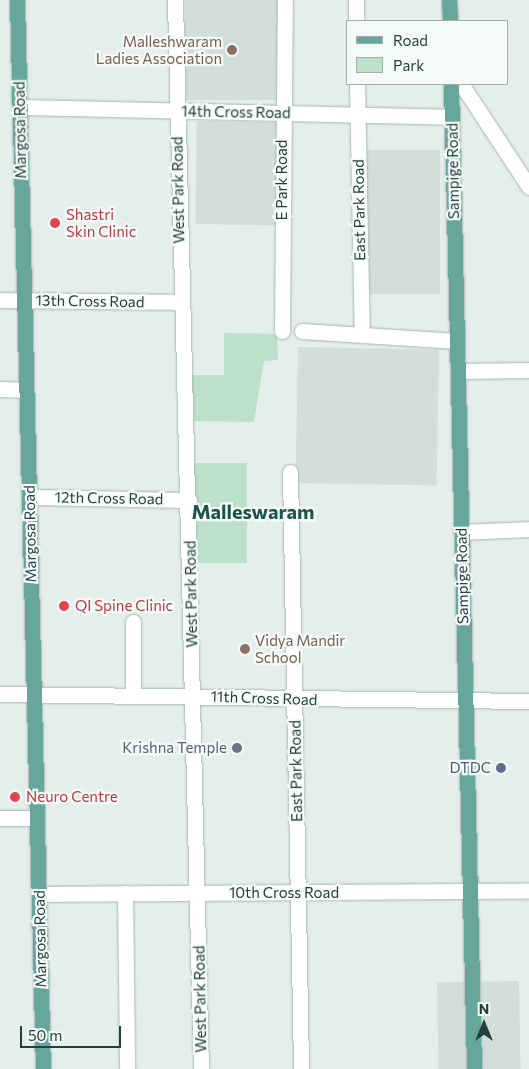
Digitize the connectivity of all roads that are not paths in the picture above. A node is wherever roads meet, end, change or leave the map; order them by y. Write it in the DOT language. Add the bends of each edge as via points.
graph roads {
  1 [pos="17,0"];
  2 [pos="175,0"];
  3 [pos="285,0"];
  4 [pos="356,0"];
  5 [pos="450,0"];
  6 [pos="356,20"];
  7 [pos="450,20"];
  8 [pos="357,85"];
  9 [pos="456,85"];
  10 [pos="457,85"];
  11 [pos="20,107"];
  12 [pos="176,111"];
  13 [pos="282,113"];
  14 [pos="357,115"];
  15 [pos="452,117"];
  16 [pos="529,188"];
  17 [pos="0,300"];
  18 [pos="24,300"];
  19 [pos="181,302"];
  20 [pos="282,331"];
  21 [pos="302,331"];
  22 [pos="362,336"];
  23 [pos="457,341"];
  24 [pos="529,370"];
  25 [pos="458,372"];
  26 [pos="0,389"];
  27 [pos="26,390"];
  28 [pos="290,472"];
  29 [pos="29,497"];
  30 [pos="189,500"];
  31 [pos="529,529"];
  32 [pos="461,532"];
  33 [pos="133,622"];
  34 [pos="34,693"];
  35 [pos="0,694"];
  36 [pos="133,695"];
  37 [pos="193,696"];
  38 [pos="295,698"];
  39 [pos="465,701"];
  40 [pos="529,701"];
  41 [pos="0,818"];
  42 [pos="37,818"];
  43 [pos="529,891"];
  44 [pos="470,892"];
  45 [pos="125,893"];
  46 [pos="198,893"];
  47 [pos="39,894"];
  48 [pos="299,894"];
  49 [pos="43,1069"];
  50 [pos="128,1069"];
  51 [pos="201,1069"];
  52 [pos="301,1069"];
  53 [pos="474,1069"];
  1 -- 11 [label="main road, Margosa Road"];
  2 -- 12 [label="street, West Park Road"];
  3 -- 13 [label="street, E Park Road"];
  4 -- 6 [label="street"];
  5 -- 7 [label="main road"];
  8 -- 14 [label="street, East Park Road"];
  9 -- 15 [label="main road, Sampige Road"];
  10 -- 16 [label="street"];
  11 -- 12 [label="street, 14th Cross Road"];
  11 -- 18 [label="main road, Margosa Road"];
  12 -- 13 [label="street, 14th Cross Road"];
  12 -- 19 [label="street, West Park Road"];
  13 -- 14 [label="street, 14th Cross Road"];
  13 -- 20 [label="street, E Park Road"];
  14 -- 15 [label="street, 14th Cross Road"];
  14 -- 22 [label="street, East Park Road"];
  15 -- 23 [label="main road, Sampige Road"];
  17 -- 18 [label="street, 13th Cross Road"];
  18 -- 19 [label="street, 13th Cross Road"];
  18 -- 27 [label="main road, Margosa Road"];
  19 -- 30 [label="street, West Park Road"];
  21 -- 22 [label="street"];
  22 -- 23 [label="street"];
  23 -- 25 [label="main road, Sampige Road"];
  24 -- 25 [label="street"];
  25 -- 32 [label="main road, Sampige Road"];
  26 -- 27 [label="street"];
  27 -- 29 [label="main road, Margosa Road"];
  28 -- 38 [label="street, East Park Road"];
  29 -- 30 [label="street, 12th Cross Road"];
  29 -- 34 [label="main road, Margosa Road"];
  30 -- 37 [label="street, West Park Road"];
  31 -- 32 [label="street"];
  32 -- 39 [label="main road, Sampige Road"];
  33 -- 36 [label="street"];
  34 -- 35 [label="street, 11th Cross Road"];
  34 -- 36 [label="street, 11th Cross Road"];
  34 -- 42 [label="main road, Margosa Road"];
  36 -- 37 [label="street, 11th Cross Road"];
  37 -- 38 [label="street, 11th Cross Road"];
  37 -- 46 [label="street, West Park Road"];
  38 -- 39 [label="street, 11th Cross Road"];
  38 -- 48 [label="street, East Park Road"];
  39 -- 40 [label="street, 11th Cross Road"];
  39 -- 44 [label="main road, Sampige Road"];
  41 -- 42 [label="street"];
  42 -- 47 [label="main road, Margosa Road"];
  43 -- 44 [label="street, 10th Cross Road"];
  44 -- 48 [label="street, 10th Cross Road"];
  44 -- 53 [label="main road, Sampige Road"];
  45 -- 46 [label="street, 10th Cross Road"];
  45 -- 47 [label="street, 10th Cross Road"];
  45 -- 50 [label="street"];
  46 -- 48 [label="street, 10th Cross Road"];
  46 -- 51 [label="street, West Park Road"];
  47 -- 49 [label="main road, Margosa Road"];
  48 -- 52 [label="street, East Park Road"];
}
